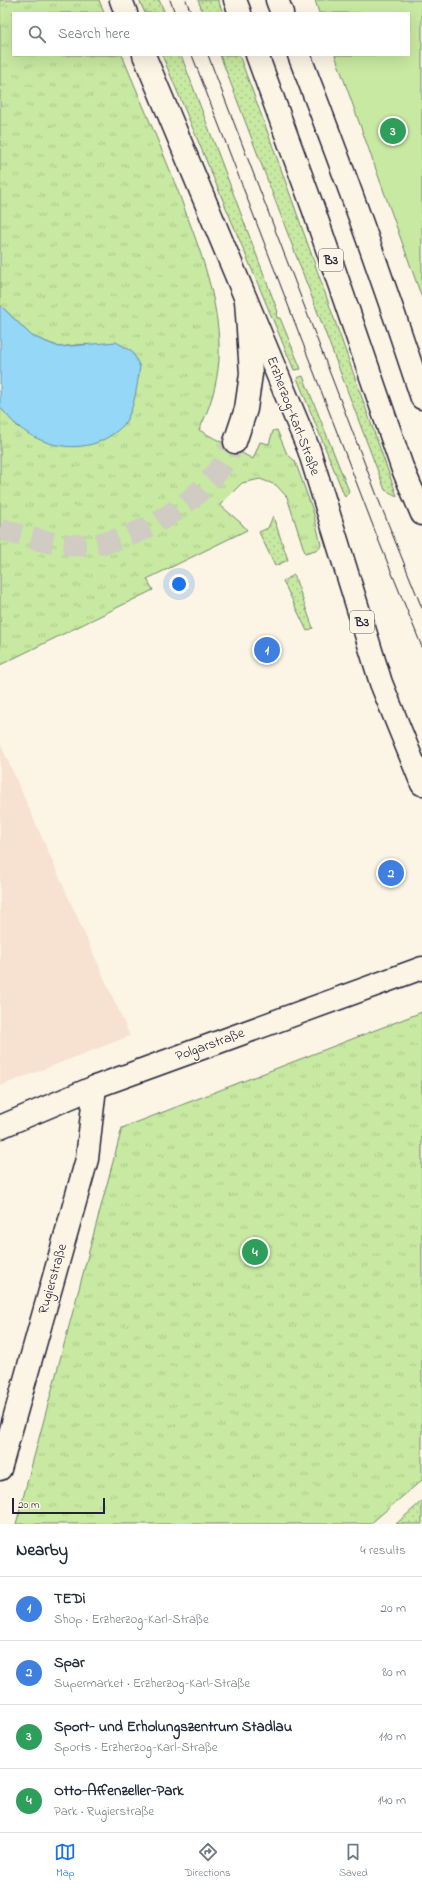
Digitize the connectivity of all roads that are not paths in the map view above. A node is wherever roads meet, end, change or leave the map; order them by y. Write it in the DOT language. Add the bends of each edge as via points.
graph roads {
  1 [pos="121,0"];
  2 [pos="235,0"];
  3 [pos="277,0"];
  4 [pos="126,12"];
  5 [pos="240,12"];
  6 [pos="282,12"];
  7 [pos="144,56"];
  8 [pos="257,56"];
  9 [pos="299,56"];
  10 [pos="246,300"];
  11 [pos="422,398"];
  12 [pos="235,442"];
  13 [pos="422,514"];
  14 [pos="422,784"];
  15 [pos="422,968"];
  16 [pos="95,1087"];
  17 [pos="0,1127"];
  18 [pos="0,1469"];
  1 -- 4 [label="main road"];
  2 -- 5 [label="main road"];
  3 -- 6 [label="main road"];
  7 -- 10 [label="main road, Erzherzog-Karl-Straße / B3"];
  8 -- 13 [label="main road, B3" via="313,208 402,467"];
  9 -- 11 [label="main road" via="387,290"];
  10 -- 12 [label="main road" via="251,374 246,409"];
  10 -- 14 [label="main road, Erzherzog-Karl-Straße / B3" via="309,450 381,683"];
  15 -- 16 [label="main road, Polgarstraße"];
  16 -- 17 [label="main road, Polgarstraße"];
  16 -- 18 [label="main road, Rugierstraße" via="87,1159"];
}
